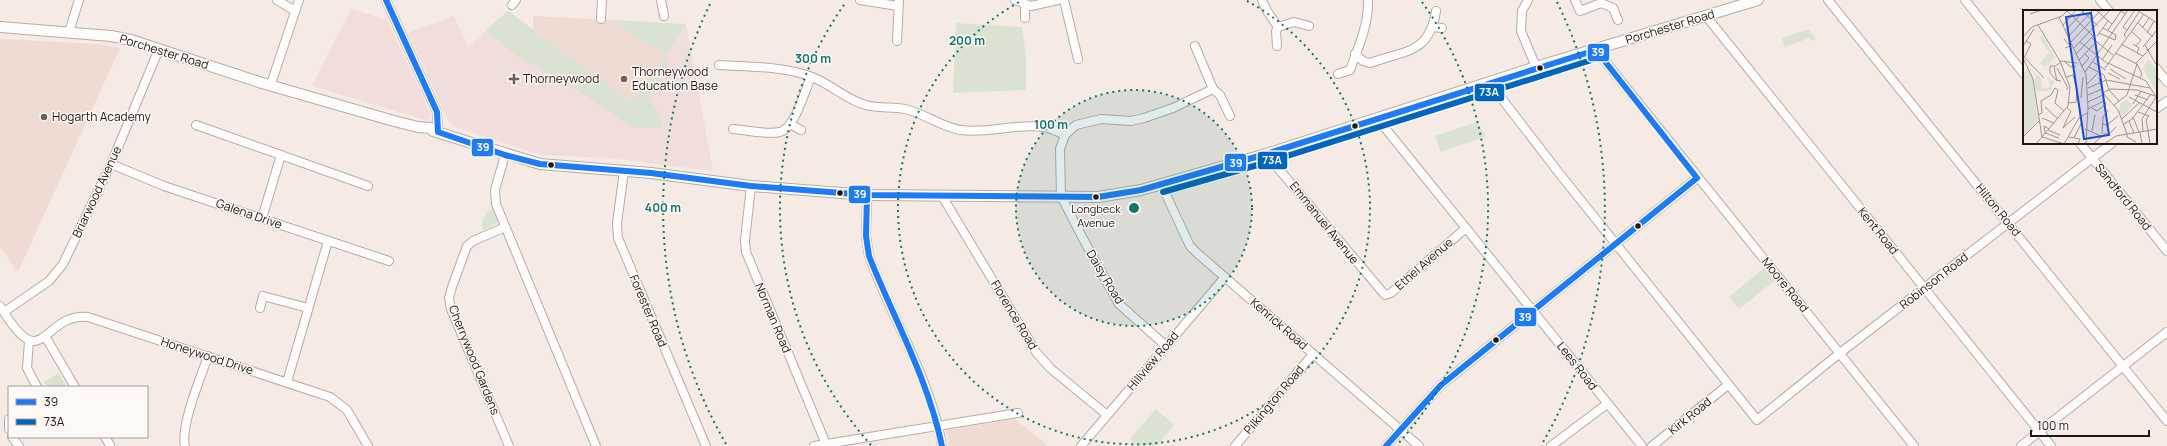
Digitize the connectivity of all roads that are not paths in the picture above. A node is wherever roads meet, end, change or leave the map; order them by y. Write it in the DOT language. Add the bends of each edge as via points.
graph roads {
  1 [pos="79,0"];
  2 [pos="277,0"];
  3 [pos="300,0"];
  4 [pos="386,0"];
  5 [pos="602,0"];
  6 [pos="860,0"];
  7 [pos="1014,0"];
  8 [pos="1058,0"];
  9 [pos="1064,0"];
  10 [pos="1262,0"];
  11 [pos="1368,0"];
  12 [pos="1575,0"];
  13 [pos="1758,0"];
  14 [pos="1828,0"];
  15 [pos="1965,0"];
  16 [pos="2100,0"];
  17 [pos="1525,1"];
  18 [pos="898,3"];
  19 [pos="660,5"];
  20 [pos="1025,5"];
  21 [pos="2108,10"];
  22 [pos="1436,11"];
  23 [pos="295,12"];
  24 [pos="664,16"];
  25 [pos="1706,16"];
  26 [pos="1025,18"];
  27 [pos="601,19"];
  28 [pos="1618,20"];
  29 [pos="1309,26"];
  30 [pos="0,27"];
  31 [pos="1278,27"];
  32 [pos="69,32"];
  33 [pos="896,41"];
  34 [pos="1195,46"];
  35 [pos="1277,46"];
  36 [pos="159,49"];
  37 [pos="1596,50"];
  38 [pos="1355,54"];
  39 [pos="1078,59"];
  40 [pos="720,64"];
  41 [pos="1536,67"];
  42 [pos="2157,69"];
  43 [pos="2023,73"];
  44 [pos="1338,74"];
  45 [pos="811,76"];
  46 [pos="1489,82"];
  47 [pos="2167,82"];
  48 [pos="268,83"];
  49 [pos="1213,89"];
  50 [pos="2167,101"];
  51 [pos="2157,108"];
  52 [pos="1230,116"];
  53 [pos="1377,118"];
  54 [pos="790,124"];
  55 [pos="196,125"];
  56 [pos="733,129"];
  57 [pos="801,130"];
  58 [pos="435,132"];
  59 [pos="1065,135"];
  60 [pos="2081,144"];
  61 [pos="2111,144"];
  62 [pos="1266,154"];
  63 [pos="505,155"];
  64 [pos="281,156"];
  65 [pos="2092,158"];
  66 [pos="111,164"];
  67 [pos="624,170"];
  68 [pos="1697,178"];
  69 [pos="1161,184"];
  70 [pos="368,186"];
  71 [pos="751,186"];
  72 [pos="867,195"];
  73 [pos="942,196"];
  74 [pos="1061,196"];
  75 [pos="262,218"];
  76 [pos="2009,223"];
  77 [pos="505,227"];
  78 [pos="1466,228"];
  79 [pos="328,240"];
  80 [pos="1615,244"];
  81 [pos="2167,251"];
  82 [pos="389,261"];
  83 [pos="1225,278"];
  84 [pos="1924,288"];
  85 [pos="1381,293"];
  86 [pos="260,308"];
  87 [pos="308,308"];
  88 [pos="2,309"];
  89 [pos="1533,310"];
  90 [pos="2167,332"];
  91 [pos="45,336"];
  92 [pos="29,341"];
  93 [pos="1166,346"];
  94 [pos="1840,353"];
  95 [pos="1313,354"];
  96 [pos="208,356"];
  97 [pos="2123,366"];
  98 [pos="287,382"];
  99 [pos="1728,385"];
  100 [pos="36,386"];
  101 [pos="74,386"];
  102 [pos="1607,404"];
  103 [pos="1018,413"];
  104 [pos="1107,415"];
  105 [pos="2167,421"];
  106 [pos="934,426"];
  107 [pos="1400,430"];
  108 [pos="2039,432"];
  109 [pos="13,438"];
  110 [pos="826,444"];
  111 [pos="19,446"];
  112 [pos="185,446"];
  113 [pos="368,446"];
  114 [pos="509,446"];
  115 [pos="596,446"];
  116 [pos="706,446"];
  117 [pos="814,446"];
  118 [pos="942,446"];
  119 [pos="1081,446"];
  120 [pos="1235,446"];
  121 [pos="1386,446"];
  122 [pos="1419,446"];
  123 [pos="1551,446"];
  124 [pos="1642,446"];
  125 [pos="1652,446"];
  126 [pos="1914,446"];
  127 [pos="2021,446"];
  128 [pos="2050,446"];
  1 -- 32 [label="street"];
  2 -- 23 [label="street"];
  3 -- 23 [label="street"];
  4 -- 58 [label="street" via="437,112"];
  5 -- 27 [label="street"];
  6 -- 18 [label="street"];
  7 -- 20 [label="street"];
  8 -- 20 [label="street" via="1036,6"];
  9 -- 39 [label="street"];
  10 -- 31 [label="street"];
  11 -- 38 [label="street" via="1363,33"];
  12 -- 28 [label="street" via="1580,11 1601,3 1613,8"];
  13 -- 25 [label="street, Porchester Road"];
  14 -- 76 [label="street, Hilton Road"];
  15 -- 43 [label="street"];
  16 -- 21 [label="street"];
  17 -- 41 [label="street" via="1521,31"];
  18 -- 33 [label="street"];
  19 -- 24 [label="street"];
  20 -- 26 [label="street"];
  22 -- 38 [label="street" via="1438,28 1421,45 1370,63"];
  23 -- 48 [label="street"];
  25 -- 37 [label="street, Porchester Road"];
  25 -- 84 [label="street, Kent Road"];
  29 -- 31 [label="street" via="1294,22"];
  30 -- 32 [label="street, Porchester Road"];
  31 -- 35 [label="street"];
  32 -- 36 [label="street, Porchester Road" via="120,37"];
  34 -- 49 [label="street"];
  36 -- 48 [label="street, Porchester Road"];
  36 -- 66 [label="street, Briarwood Avenue"];
  37 -- 41 [label="street, Porchester Road"];
  37 -- 68 [label="street, Moore Road"];
  38 -- 44 [label="street" via="1350,70"];
  40 -- 45 [label="street" via="794,71"];
  41 -- 46 [label="street, Porchester Road"];
  42 -- 47 [label="street"];
  45 -- 54 [label="street"];
  45 -- 59 [label="street" via="866,106 904,108 961,130 1035,126"];
  46 -- 53 [label="street, Porchester Road"];
  46 -- 80 [label="street"];
  48 -- 58 [label="street, Porchester Road" via="418,127 430,128"];
  49 -- 52 [label="street" via="1220,95"];
  49 -- 59 [label="street" via="1173,108 1144,118 1088,121"];
  50 -- 51 [label="street"];
  53 -- 62 [label="street, Porchester Road"];
  53 -- 78 [label="street, Lees Road"];
  54 -- 56 [label="street" via="781,132 773,133"];
  54 -- 57 [label="street"];
  55 -- 64 [label="street"];
  58 -- 63 [label="street, Porchester Road"];
  59 -- 74 [label="street" via="1060,149"];
  60 -- 65 [label="street, Sandford Road"];
  61 -- 65 [label="street, Robinson Road"];
  62 -- 69 [label="street, Porchester Road"];
  62 -- 85 [label="street, Emmanuel Avenue"];
  63 -- 67 [label="street, Porchester Road" via="540,164"];
  63 -- 77 [label="street" via="494,190 496,204"];
  64 -- 70 [label="street"];
  64 -- 75 [label="street"];
  65 -- 76 [label="street, Robinson Road"];
  65 -- 81 [label="street, Sandford Road"];
  66 -- 75 [label="street, Galena Drive" via="164,186"];
  66 -- 88 [label="street, Briarwood Avenue" via="56,273 49,281"];
  67 -- 71 [label="street, Porchester Road"];
  67 -- 116 [label="street, Forester Road" via="617,223 618,238"];
  68 -- 80 [label="street"];
  68 -- 94 [label="street, Moore Road"];
  69 -- 74 [label="street, Porchester Road" via="1118,195"];
  69 -- 83 [label="street, Kenrick Road" via="1190,246"];
  71 -- 72 [label="street, Porchester Road"];
  71 -- 110 [label="street, Norman Road" via="744,240 746,252"];
  72 -- 73 [label="street, Porchester Road"];
  72 -- 106 [label="street" via="868,256 928,394"];
  73 -- 74 [label="street, Porchester Road"];
  73 -- 104 [label="street, Florence Road" via="1036,352 1050,368"];
  74 -- 93 [label="street, Daisy Road" via="1119,304"];
  75 -- 79 [label="street, Galena Drive"];
  76 -- 84 [label="street, Robinson Road"];
  76 -- 97 [label="street, Hilton Road"];
  77 -- 114 [label="street, Cherrywood Gardens" via="467,246 449,298 451,309"];
  77 -- 115 [label="street"];
  78 -- 85 [label="street, Ethel Avenue" via="1391,293"];
  78 -- 89 [label="street, Lees Road"];
  79 -- 82 [label="street, Galena Drive"];
  79 -- 87 [label="street"];
  80 -- 89 [label="street"];
  80 -- 99 [label="street"];
  83 -- 93 [label="street, Hillview Road"];
  83 -- 95 [label="street, Kenrick Road"];
  84 -- 94 [label="street, Robinson Road"];
  84 -- 108 [label="street, Kent Road"];
  86 -- 87 [label="street" via="263,296"];
  87 -- 98 [label="street"];
  88 -- 92 [label="street" via="14,327"];
  89 -- 102 [label="street, Lees Road"];
  89 -- 107 [label="street" via="1441,385"];
  90 -- 97 [label="street"];
  91 -- 92 [label="street, Honeywood Drive" via="37,341"];
  91 -- 96 [label="street, Honeywood Drive" via="68,319 88,317"];
  91 -- 101 [label="street"];
  92 -- 100 [label="street" via="27,368"];
  93 -- 104 [label="street, Hillview Road"];
  94 -- 99 [label="street, Robinson Road" via="1757,420"];
  94 -- 126 [label="street, Moore Road"];
  95 -- 107 [label="street, Kenrick Road"];
  95 -- 120 [label="street, Pilkington Road"];
  96 -- 98 [label="street, Honeywood Drive"];
  96 -- 112 [label="street" via="186,424"];
  97 -- 105 [label="street, Hilton Road"];
  97 -- 108 [label="street"];
  98 -- 113 [label="street, Honeywood Drive" via="337,401 347,410"];
  99 -- 125 [label="street, Kirk Road"];
  102 -- 123 [label="street"];
  102 -- 124 [label="street, Lees Road"];
  103 -- 106 [label="street"];
  104 -- 119 [label="street, Hillview Road"];
  106 -- 110 [label="street"];
  106 -- 118 [label="street"];
  107 -- 121 [label="street"];
  107 -- 122 [label="street, Kenrick Road"];
  108 -- 127 [label="street"];
  108 -- 128 [label="street, Kent Road"];
  109 -- 111 [label="street"];
  110 -- 117 [label="street"];
}
